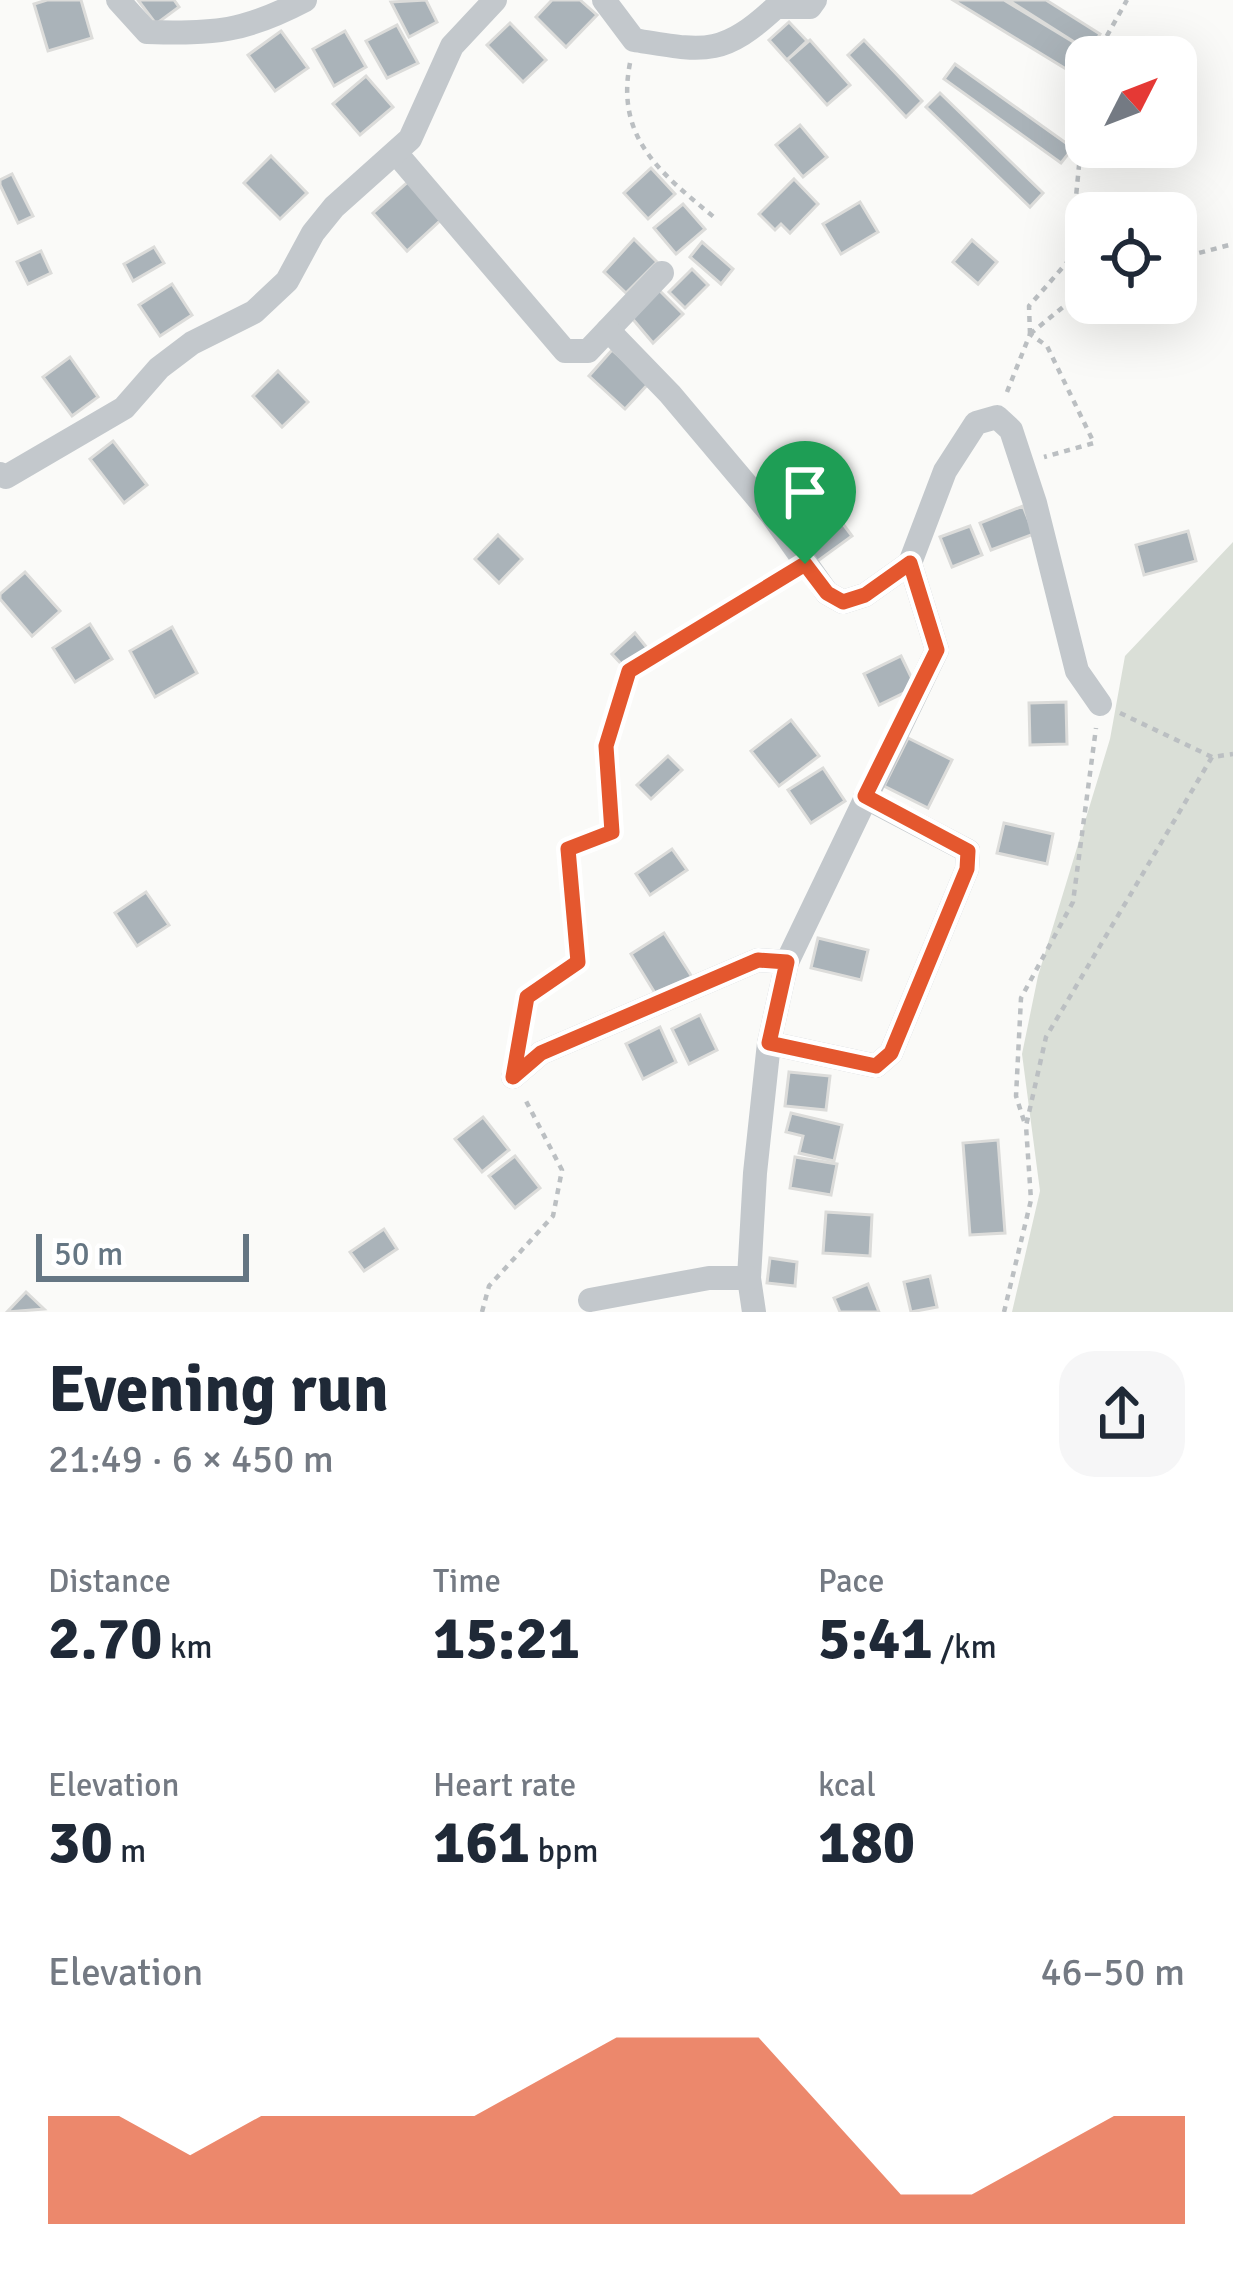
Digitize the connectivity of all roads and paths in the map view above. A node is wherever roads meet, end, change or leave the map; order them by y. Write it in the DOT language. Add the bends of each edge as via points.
graph roads {
  1 [pos="118,0"];
  2 [pos="305,0"];
  3 [pos="495,0"];
  4 [pos="604,0"];
  5 [pos="814,0"];
  6 [pos="1127,0"];
  7 [pos="1107,36"];
  8 [pos="634,40"];
  9 [pos="396,153"];
  10 [pos="1079,168"];
  11 [pos="716,218"];
  12 [pos="1233,244"];
  13 [pos="1197,253"];
  14 [pos="662,273"];
  15 [pos="1065,305"];
  16 [pos="608,330"];
  17 [pos="1030,334"];
  18 [pos="997,417"];
  19 [pos="1022,463"];
  20 [pos="0,474"];
  21 [pos="910,563"];
  22 [pos="805,564"];
  23 [pos="1100,704"];
  24 [pos="1233,754"];
  25 [pos="1212,757"];
  26 [pos="865,796"];
  27 [pos="787,962"];
  28 [pos="769,1043"];
  29 [pos="513,1077"];
  30 [pos="1026,1126"];
  31 [pos="749,1278"];
  32 [pos="590,1300"];
  33 [pos="482,1312"];
  34 [pos="754,1312"];
  35 [pos="1004,1312"];
  1 -- 2 [label="street" via="147,32 190,33 231,32"];
  3 -- 9 [label="street" via="452,46"];
  4 -- 8 [label="street"];
  5 -- 8 [label="street" via="810,7 776,7 720,48"];
  6 -- 7 [label="path"];
  8 -- 11 [label="path" via="625,102 632,127"];
  9 -- 16 [label="street" via="565,350 588,351"];
  9 -- 20 [label="street" via="334,207 287,281 254,312 192,343 124,408"];
  10 -- 17 [label="path" via="1070,259 1029,306"];
  12 -- 13 [label="path"];
  14 -- 16 [label="street"];
  15 -- 17 [label="path"];
  16 -- 22 [label="street" via="772,515"];
  17 -- 18 [label="path"];
  17 -- 19 [label="path" via="1047,346 1094,442"];
  18 -- 19 [label="street" via="1011,430"];
  18 -- 21 [label="street" via="976,423 945,471"];
  19 -- 23 [label="street" via="1077,671"];
  21 -- 22 [label="street" via="843,602"];
  21 -- 26 [label="street" via="937,650"];
  22 -- 29 [label="path" via="629,671 606,746 612,832 568,849 578,962 527,997"];
  23 -- 25 [label="path"];
  23 -- 30 [label="path" via="1073,902 1022,998 1016,1096"];
  24 -- 25 [label="path"];
  25 -- 30 [label="path" via="1046,1037"];
  26 -- 27 [label="street"];
  26 -- 28 [label="street" via="968,851 967,869 891,1053 876,1066"];
  27 -- 28 [label="street"];
  27 -- 29 [label="street" via="758,960 541,1053"];
  28 -- 31 [label="street"];
  29 -- 33 [label="path" via="562,1169 553,1216 489,1286"];
  30 -- 35 [label="path" via="1031,1200"];
  31 -- 32 [label="street"];
  31 -- 34 [label="street"];
}
